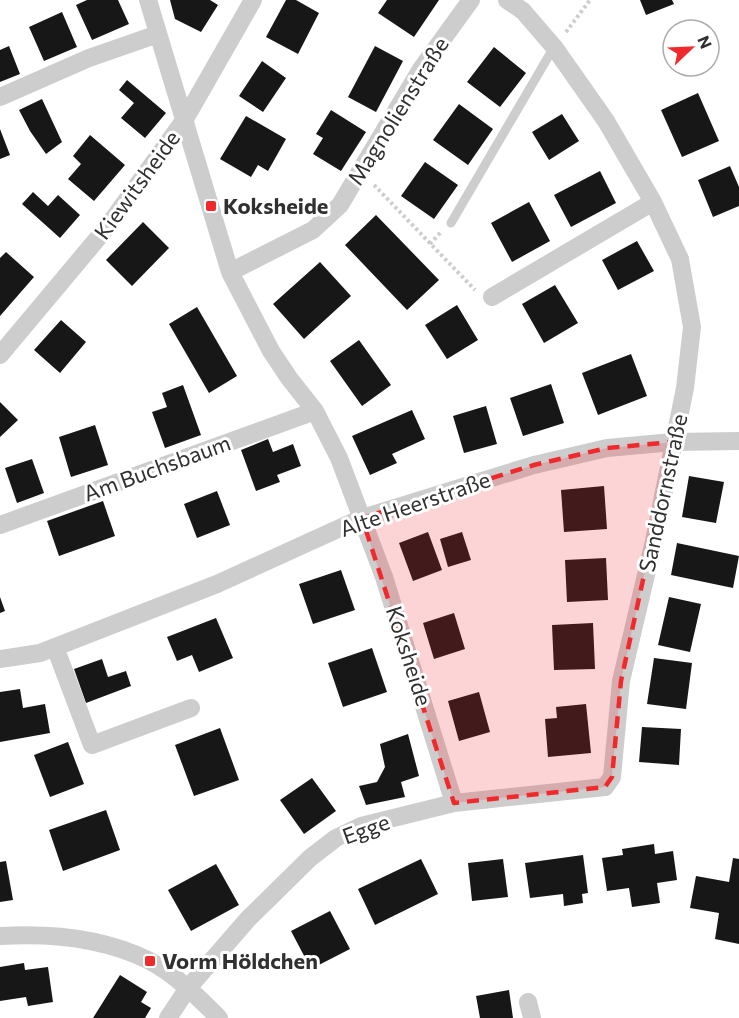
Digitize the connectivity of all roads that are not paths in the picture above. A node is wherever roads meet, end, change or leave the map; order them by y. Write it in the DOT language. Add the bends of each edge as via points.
graph roads {
  1 [pos="148,0"];
  2 [pos="253,0"];
  3 [pos="471,0"];
  4 [pos="507,0"];
  5 [pos="158,34"];
  6 [pos="554,47"];
  7 [pos="0,97"];
  8 [pos="185,119"];
  9 [pos="653,202"];
  10 [pos="451,223"];
  11 [pos="230,272"];
  12 [pos="492,297"];
  13 [pos="0,355"];
  14 [pos="315,411"];
  15 [pos="739,441"];
  16 [pos="673,442"];
  17 [pos="362,518"];
  18 [pos="0,525"];
  19 [pos="47,650"];
  20 [pos="0,659"];
  21 [pos="191,708"];
  22 [pos="605,787"];
  23 [pos="454,803"];
  24 [pos="0,936"];
  25 [pos="188,988"];
  26 [pos="168,1018"];
  27 [pos="219,1018"];
  1 -- 5 [label="street, Koksheide"];
  2 -- 8 [label="street, Kiewitsheide"];
  3 -- 11 [label="street, Magnolienstraße" via="421,69 340,205 313,230"];
  4 -- 6 [label="street, Sanddornstraße" via="523,11"];
  5 -- 7 [label="street" via="89,58"];
  5 -- 8 [label="street, Koksheide"];
  6 -- 9 [label="street, Sanddornstraße" via="606,121"];
  6 -- 10 [label="lane"];
  8 -- 11 [label="street, Koksheide"];
  8 -- 13 [label="street, Kiewitsheide" via="108,226"];
  9 -- 12 [label="street"];
  9 -- 16 [label="street, Sanddornstraße" via="680,259 692,327 685,388"];
  11 -- 14 [label="street, Koksheide" via="271,351"];
  14 -- 17 [label="street, Koksheide" via="339,458"];
  14 -- 18 [label="street, Am Buchsbaum"];
  15 -- 16 [label="street, Alte Heerstraße"];
  16 -- 17 [label="street, Alte Heerstraße" via="607,448 534,465"];
  16 -- 22 [label="street, Sanddornstraße" via="621,681 612,777"];
  17 -- 19 [label="street, Alte Heerstraße" via="217,584"];
  17 -- 23 [label="street, Koksheide"];
  19 -- 20 [label="street, Alte Heerstraße"];
  19 -- 21 [label="street" via="92,745"];
  22 -- 23 [label="street, Egge"];
  23 -- 25 [label="street, Egge" via="360,826 336,838 309,858 248,919"];
  24 -- 25 [label="street" via="35,934 112,945 150,961"];
  25 -- 26 [label="street"];
  25 -- 27 [label="street"];
}
